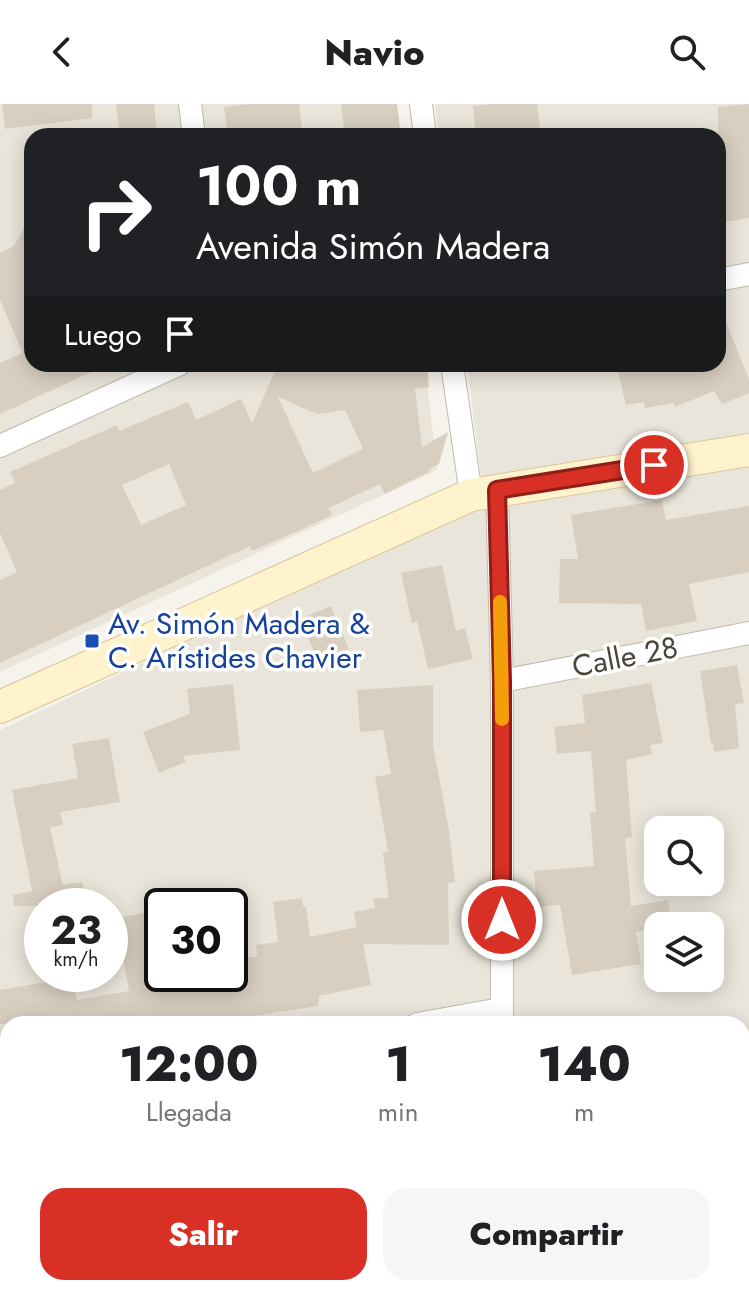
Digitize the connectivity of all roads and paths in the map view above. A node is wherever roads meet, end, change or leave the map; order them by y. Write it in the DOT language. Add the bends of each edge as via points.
graph roads {
  1 [pos="190,104"];
  2 [pos="421,104"];
  3 [pos="193,128"];
  4 [pos="424,128"];
  5 [pos="749,274"];
  6 [pos="726,278"];
  7 [pos="161,372"];
  8 [pos="454,372"];
  9 [pos="0,446"];
  10 [pos="749,450"];
  11 [pos="484,493"];
  12 [pos="749,633"];
  13 [pos="502,681"];
  14 [pos="0,707"];
  15 [pos="502,1016"];
  1 -- 3 [label="street"];
  2 -- 4 [label="street"];
  5 -- 6 [label="street"];
  7 -- 9 [label="street"];
  8 -- 11 [label="street"];
  10 -- 11 [label="street"];
  11 -- 13 [label="street"];
  11 -- 14 [label="street"];
  12 -- 13 [label="street, Calle 28"];
  13 -- 15 [label="street"];
}
